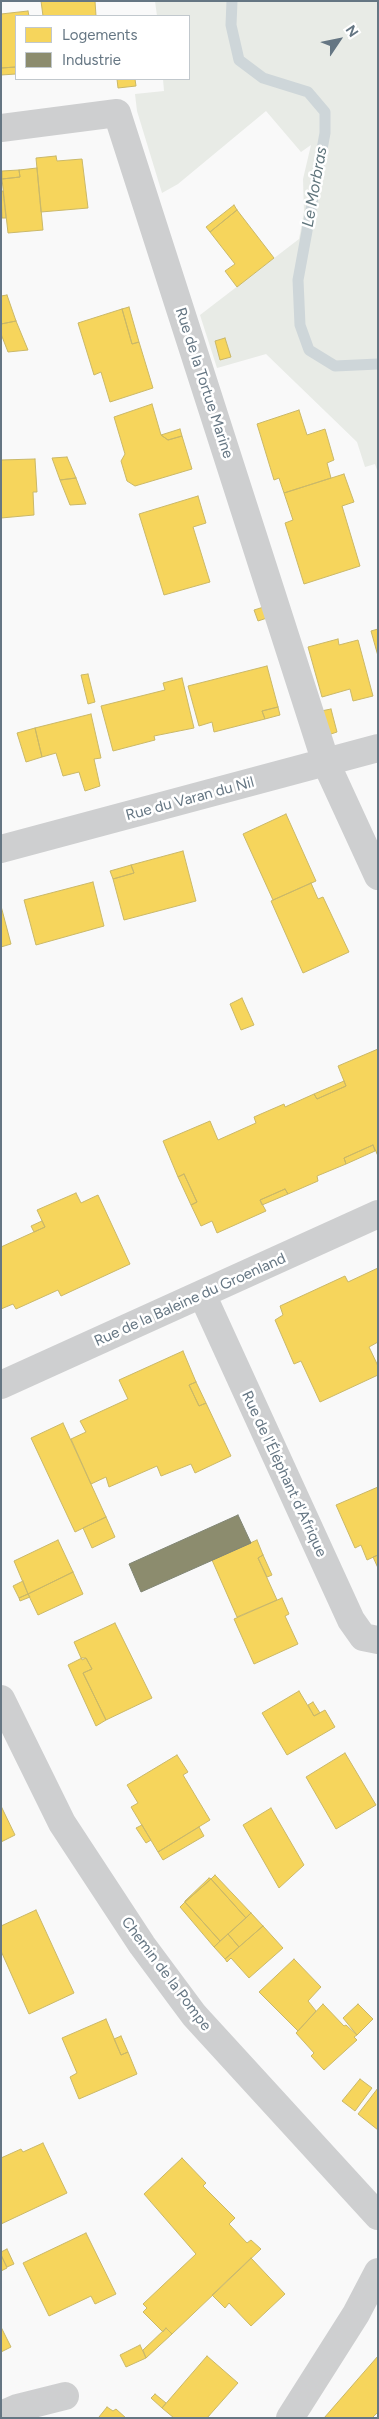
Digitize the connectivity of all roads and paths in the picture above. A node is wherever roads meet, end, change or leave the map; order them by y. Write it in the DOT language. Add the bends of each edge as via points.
graph roads {
  1 [pos="1,128"];
  2 [pos="378,748"];
  3 [pos="326,763"];
  4 [pos="1,849"];
  5 [pos="378,876"];
  6 [pos="378,1214"];
  7 [pos="202,1294"];
  8 [pos="1,1385"];
  9 [pos="378,1640"];
  10 [pos="1,1699"];
  11 [pos="378,2216"];
  12 [pos="378,2272"];
  13 [pos="65,2396"];
  14 [pos="1,2416"];
  15 [pos="290,2418"];
  1 -- 3 [label="street, Rue de la Tortue Marine" via="117,113"];
  2 -- 3 [label="street, Rue du Varan du Nil"];
  3 -- 4 [label="street, Rue du Varan du Nil"];
  3 -- 5 [label="street"];
  6 -- 7 [label="street, Rue de la Baleine du Groenland"];
  7 -- 8 [label="street, Rue de la Baleine du Groenland"];
  7 -- 9 [label="street, Rue de l'Éléphant d'Afrique" via="351,1620 363,1637"];
  10 -- 11 [label="street, Chemin de la Pompe" via="62,1823 142,1945 194,2015"];
  12 -- 15 [label="street" via="356,2314"];
  13 -- 14 [label="street" via="17,2408"];
}
